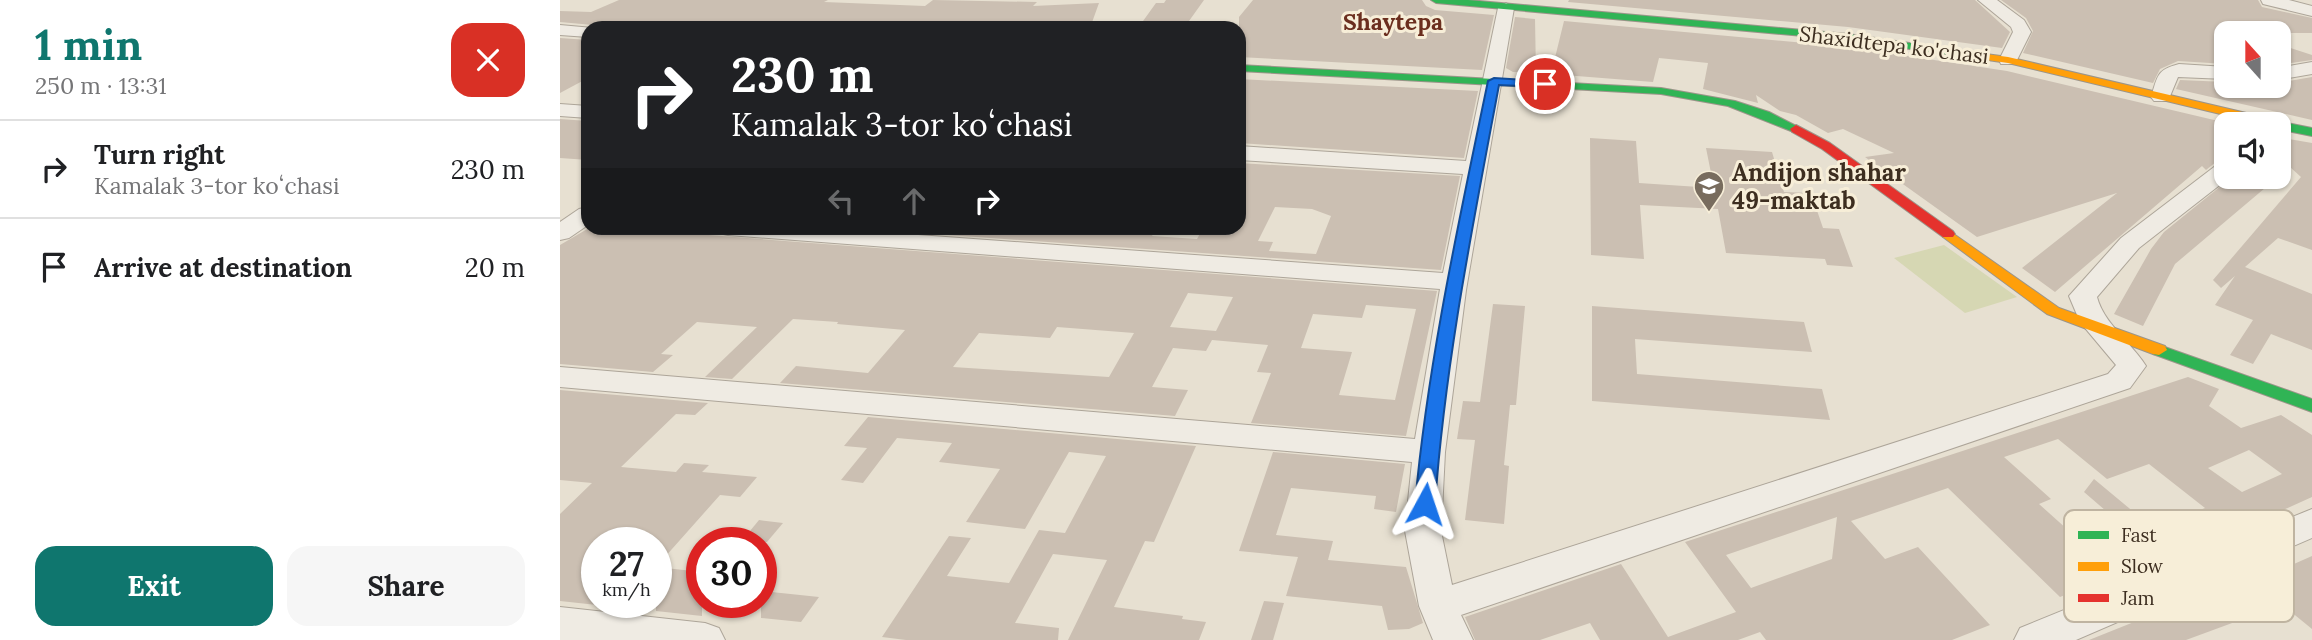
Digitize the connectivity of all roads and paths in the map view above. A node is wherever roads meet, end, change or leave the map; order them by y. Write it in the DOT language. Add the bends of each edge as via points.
graph roads {
  1 [pos="1436,0"];
  2 [pos="1986,0"];
  3 [pos="2269,0"];
  4 [pos="1506,8"];
  5 [pos="2312,11"];
  6 [pos="560,30"];
  7 [pos="581,32"];
  8 [pos="2008,60"];
  9 [pos="1246,68"];
  10 [pos="2312,68"];
  11 [pos="2291,72"];
  12 [pos="2214,73"];
  13 [pos="1494,81"];
  14 [pos="2161,97"];
  15 [pos="560,110"];
  16 [pos="581,112"];
  17 [pos="2224,112"];
  18 [pos="2291,127"];
  19 [pos="2312,132"];
  20 [pos="1246,153"];
  21 [pos="1476,168"];
  22 [pos="2214,178"];
  23 [pos="580,216"];
  24 [pos="560,233"];
  25 [pos="821,235"];
  26 [pos="1454,282"];
  27 [pos="2097,326"];
  28 [pos="560,377"];
  29 [pos="2312,406"];
  30 [pos="1429,452"];
  31 [pos="2312,523"];
  32 [pos="2294,531"];
  33 [pos="1438,606"];
  34 [pos="2077,622"];
  35 [pos="560,624"];
  36 [pos="705,640"];
  37 [pos="1453,640"];
  38 [pos="2034,640"];
  1 -- 4 [label="street, Shaxidtepa ko'chasi"];
  2 -- 8 [label="street" via="2022,32"];
  3 -- 5 [label="street"];
  4 -- 8 [label="street, Shaxidtepa ko'chasi" via="1848,37"];
  4 -- 13 [label="street"];
  6 -- 7 [label="street"];
  8 -- 14 [label="street, Shaxidtepa ko'chasi"];
  9 -- 13 [label="street"];
  10 -- 11 [label="street"];
  12 -- 14 [label="street" via="2179,69 2169,73"];
  13 -- 21 [label="street"];
  13 -- 27 [label="street" via="1671,92 1774,118 1826,146 2053,310"];
  14 -- 17 [label="street, Shaxidtepa ko'chasi"];
  15 -- 16 [label="street"];
  18 -- 19 [label="street, Shaxidtepa ko'chasi"];
  20 -- 21 [label="street"];
  21 -- 26 [label="street"];
  22 -- 27 [label="street" via="2130,243 2083,296 2085,311"];
  23 -- 24 [label="street"];
  25 -- 26 [label="street"];
  26 -- 30 [label="street"];
  27 -- 29 [label="street"];
  27 -- 33 [label="street" via="2131,366 2119,381"];
  28 -- 30 [label="street"];
  30 -- 33 [label="street" via="1423,531"];
  31 -- 32 [label="street"];
  33 -- 37 [label="street"];
  34 -- 38 [label="street"];
  35 -- 36 [label="street"];
}
